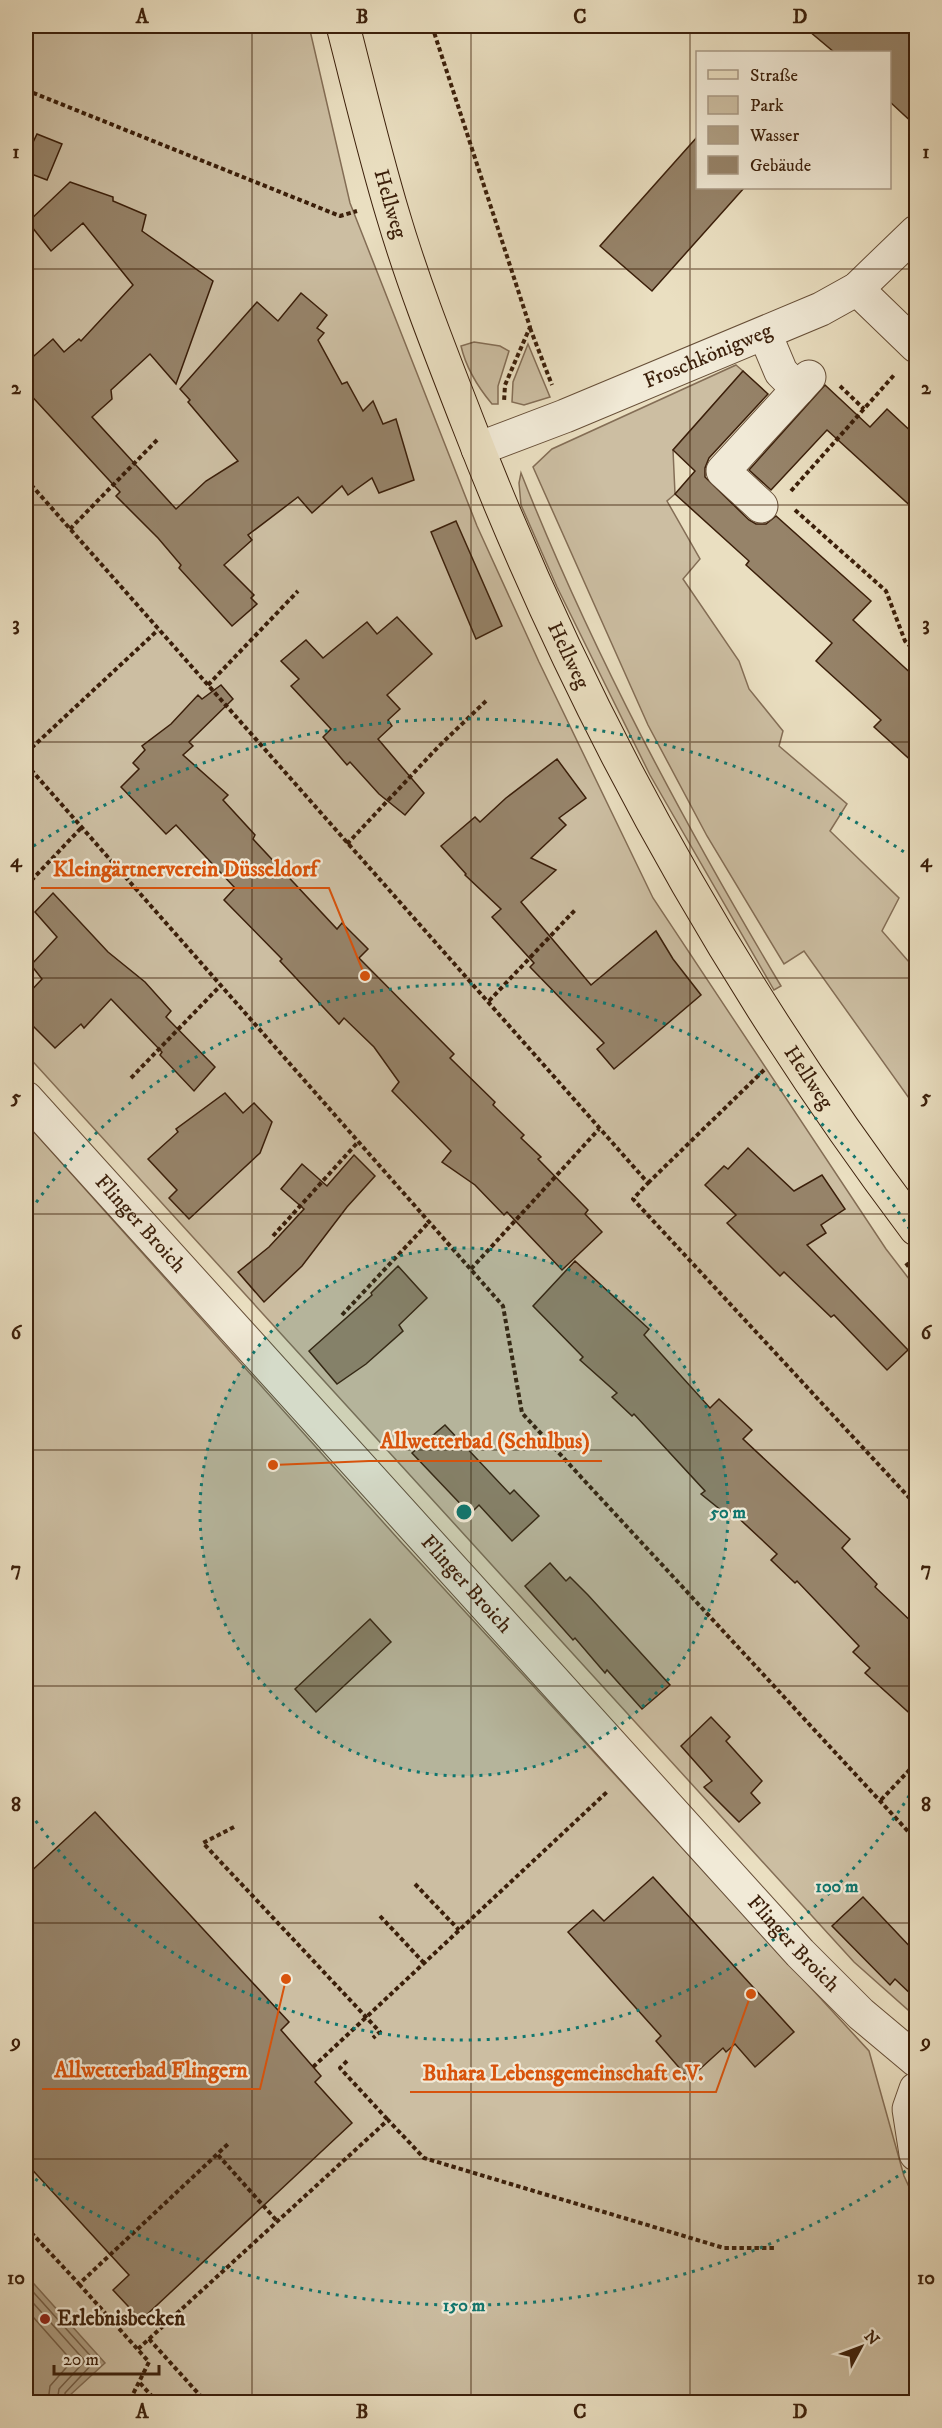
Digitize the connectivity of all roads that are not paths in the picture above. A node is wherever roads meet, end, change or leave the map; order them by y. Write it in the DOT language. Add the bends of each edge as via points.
graph roads {
  1 [pos="343,26"];
  2 [pos="916,232"];
  3 [pos="857,289"];
  4 [pos="765,334"];
  5 [pos="909,356"];
  6 [pos="478,449"];
  7 [pos="778,503"];
  8 [pos="30,1111"];
  9 [pos="916,1229"];
  10 [pos="916,2060"];
  11 [pos="916,2089"];
  12 [pos="916,2154"];
  1 -- 6 [label="main road, Hellweg" via="393,217"];
  2 -- 3 [label="street, Froschkönigweg"];
  3 -- 4 [label="street, Froschkönigweg"];
  3 -- 5 [label="street"];
  4 -- 6 [label="street, Froschkönigweg"];
  4 -- 7 [label="street" via="781,372 803,383 723,471"];
  6 -- 9 [label="main road, Hellweg" via="528,574 568,660 672,860 805,1076"];
  8 -- 10 [label="street, Flinger Broich" via="800,1953 861,2014"];
  11 -- 12 [label="street" via="909,2109"];
}
